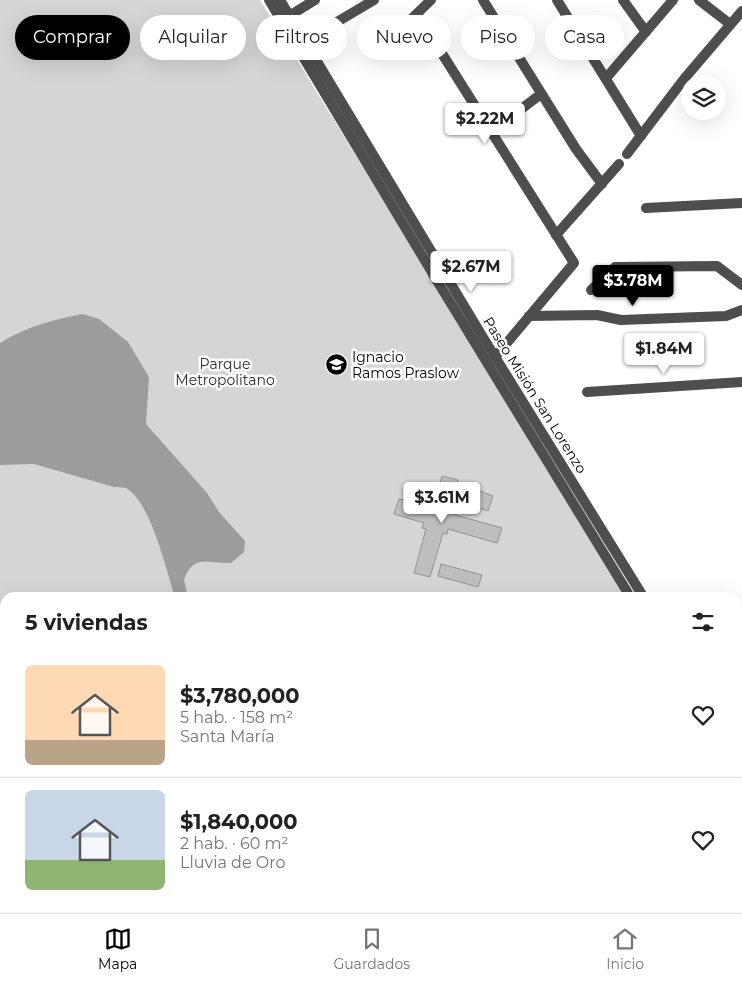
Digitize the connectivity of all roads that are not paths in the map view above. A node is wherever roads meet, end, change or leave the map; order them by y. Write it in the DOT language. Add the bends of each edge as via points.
graph roads {
  1 [pos="269,0"];
  2 [pos="280,0"];
  3 [pos="315,0"];
  4 [pos="374,0"];
  5 [pos="431,0"];
  6 [pos="483,0"];
  7 [pos="557,0"];
  8 [pos="623,0"];
  9 [pos="673,0"];
  10 [pos="699,0"];
  11 [pos="742,11"];
  12 [pos="418,14"];
  13 [pos="282,15"];
  14 [pos="284,15"];
  15 [pos="290,15"];
  16 [pos="347,16"];
  17 [pos="730,24"];
  18 [pos="646,32"];
  19 [pos="311,60"];
  20 [pos="312,60"];
  21 [pos="607,78"];
  22 [pos="541,94"];
  23 [pos="492,132"];
  24 [pos="641,136"];
  25 [pos="627,154"];
  26 [pos="619,164"];
  27 [pos="602,184"];
  28 [pos="742,203"];
  29 [pos="646,208"];
  30 [pos="556,235"];
  31 [pos="742,285"];
  32 [pos="591,290"];
  33 [pos="742,310"];
  34 [pos="529,316"];
  35 [pos="495,357"];
  36 [pos="742,382"];
  37 [pos="587,392"];
  38 [pos="627,592"];
  39 [pos="640,592"];
  1 -- 13 [label="street, Paseo Misión San Lorenzo"];
  2 -- 14 [label="street, Paseo Misión San Lorenzo"];
  3 -- 15 [label="street"];
  4 -- 16 [label="street"];
  5 -- 12 [label="street"];
  6 -- 22 [label="street"];
  7 -- 21 [label="street"];
  8 -- 18 [label="street"];
  9 -- 18 [label="street"];
  10 -- 17 [label="street"];
  11 -- 17 [label="street"];
  12 -- 23 [label="street"];
  17 -- 24 [label="street"];
  18 -- 21 [label="street"];
  19 -- 38 [label="street, Paseo Misión San Lorenzo" via="439,284"];
  20 -- 35 [label="street, Paseo Misión San Lorenzo"];
  21 -- 24 [label="street"];
  22 -- 23 [label="street"];
  22 -- 27 [label="street"];
  23 -- 30 [label="street"];
  24 -- 25 [label="street"];
  26 -- 27 [label="street"];
  27 -- 30 [label="street"];
  28 -- 29 [label="street"];
  30 -- 34 [label="street" via="574,263"];
  31 -- 32 [label="street" via="718,266 615,267"];
  33 -- 34 [label="street" via="726,316 621,320 597,315"];
  34 -- 35 [label="street"];
  35 -- 39 [label="street, Paseo Misión San Lorenzo"];
  36 -- 37 [label="street"];
}
